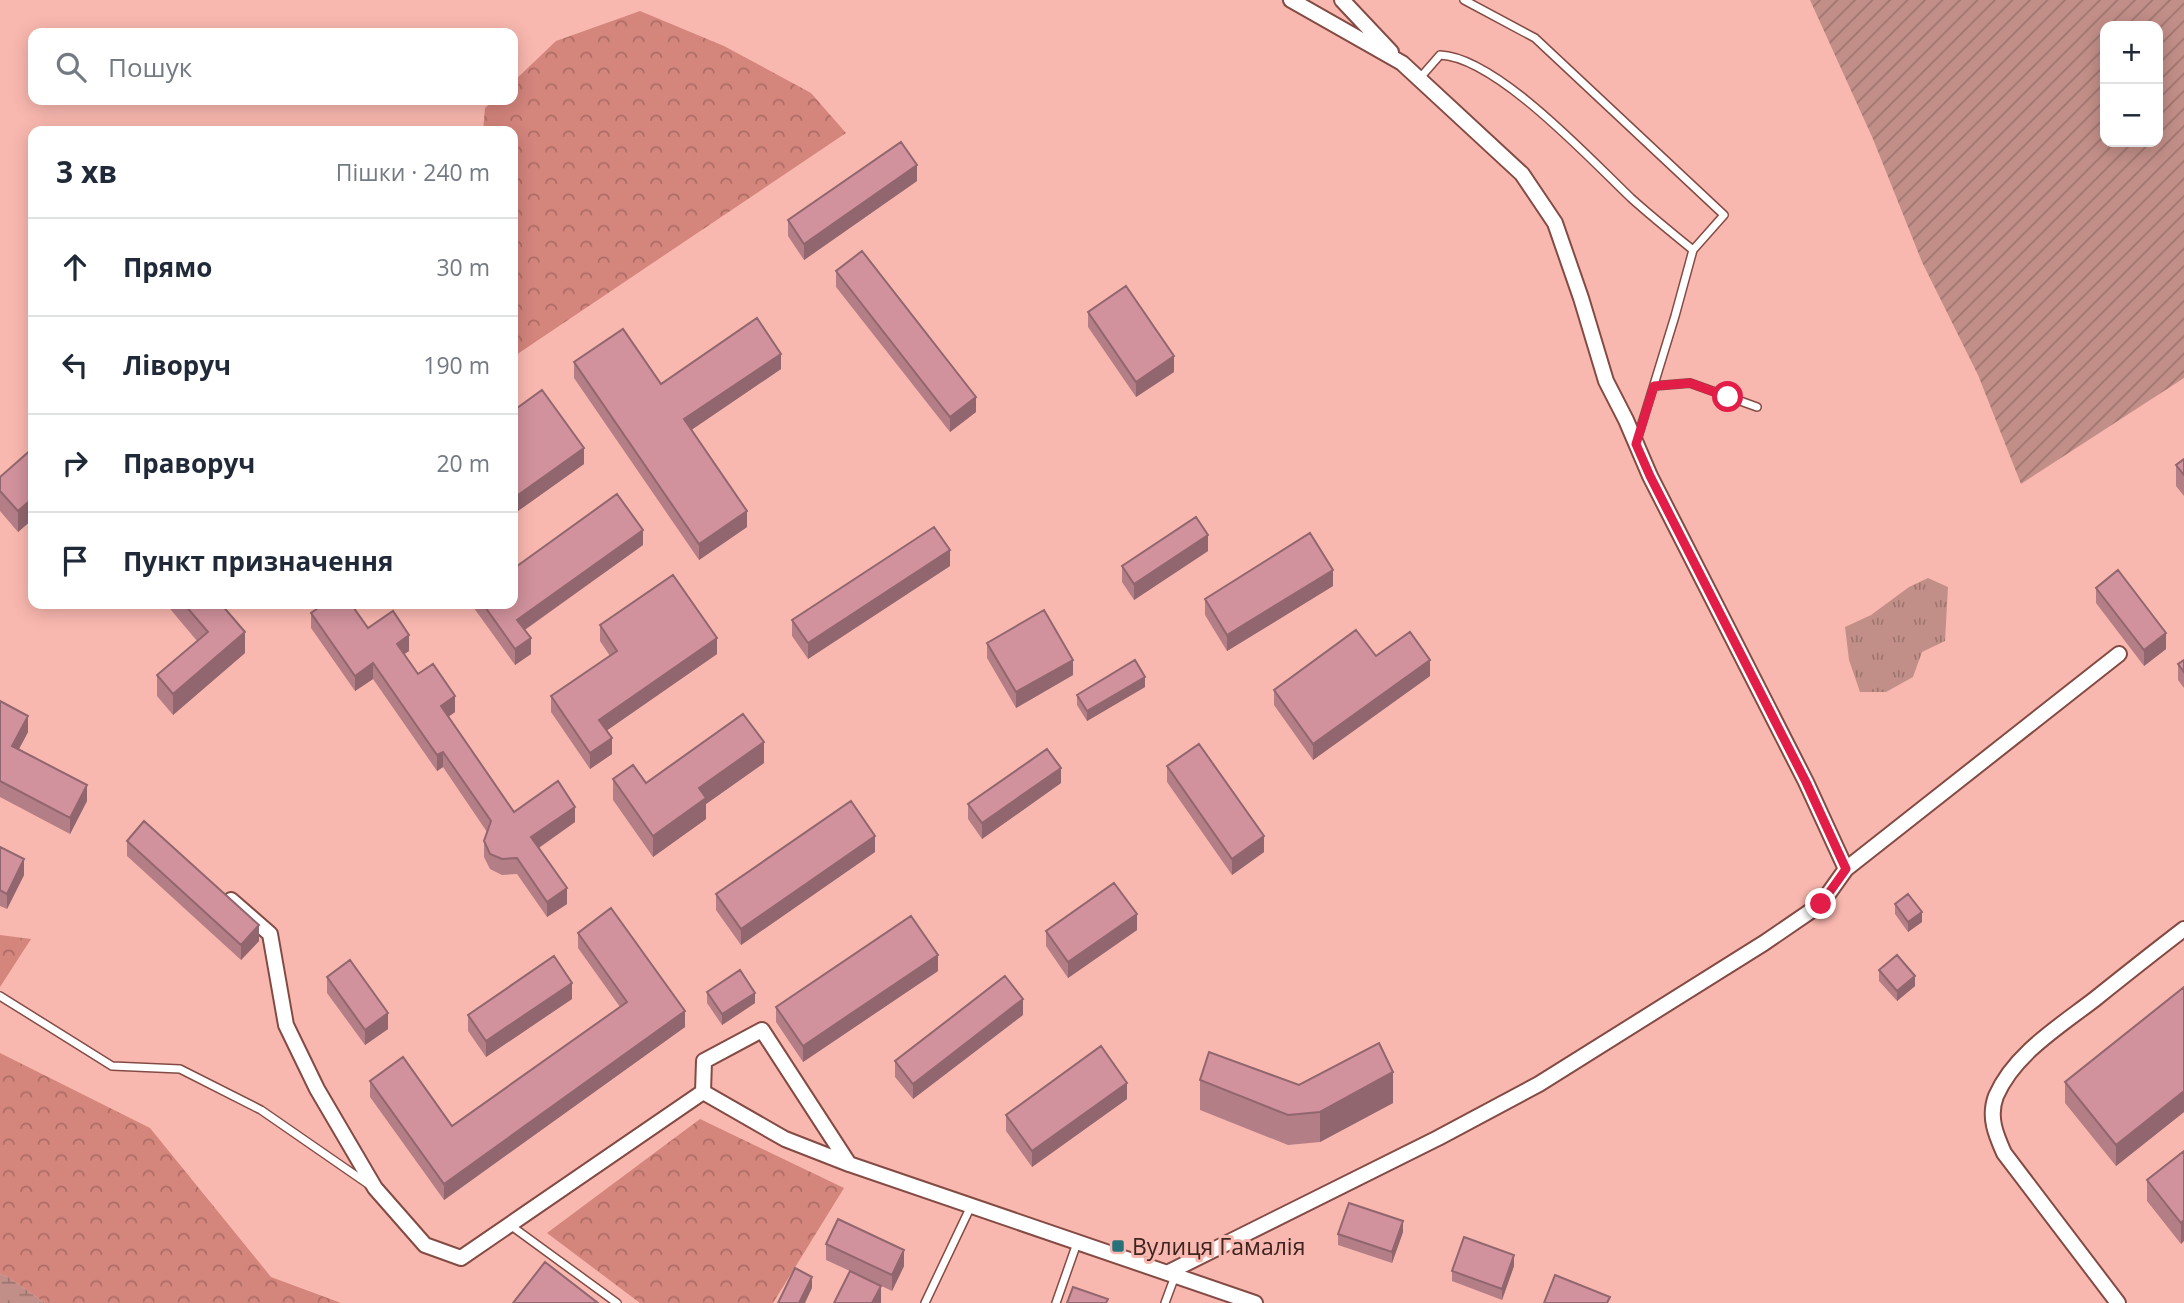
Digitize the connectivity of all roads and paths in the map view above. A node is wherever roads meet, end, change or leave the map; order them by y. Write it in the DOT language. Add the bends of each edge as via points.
graph roads {
  1 [pos="1290,0"];
  2 [pos="1342,0"];
  3 [pos="1464,0"];
  4 [pos="1402,63"];
  5 [pos="1419,79"];
  6 [pos="1693,250"];
  7 [pos="1654,386"];
  8 [pos="1757,407"];
  9 [pos="1636,444"];
  10 [pos="2119,653"];
  11 [pos="1846,869"];
  12 [pos="218,888"];
  13 [pos="2184,929"];
  14 [pos="0,996"];
  15 [pos="703,1093"];
  16 [pos="849,1164"];
  17 [pos="375,1188"];
  18 [pos="971,1206"];
  19 [pos="510,1225"];
  20 [pos="1077,1242"];
  21 [pos="1171,1274"];
  22 [pos="1251,1302"];
  23 [pos="617,1303"];
  24 [pos="925,1303"];
  25 [pos="1056,1303"];
  26 [pos="1166,1303"];
  27 [pos="2118,1303"];
  1 -- 4 [label="street"];
  2 -- 4 [label="street"];
  3 -- 6 [label="lane" via="1535,38 1724,215"];
  4 -- 5 [label="street"];
  5 -- 6 [label="lane" via="1440,55 1455,55 1485,71 1552,121 1633,200"];
  5 -- 9 [label="street" via="1522,174 1555,223 1606,380"];
  6 -- 7 [label="lane"];
  7 -- 8 [label="lane" via="1690,383"];
  7 -- 9 [label="lane"];
  9 -- 11 [label="street"];
  10 -- 11 [label="street"];
  11 -- 21 [label="street" via="1821,904 1539,1084"];
  12 -- 17 [label="street" via="270,934 286,1025"];
  13 -- 27 [label="street" via="2034,1046 2010,1074 1992,1114 2004,1153"];
  14 -- 17 [label="lane" via="112,1066 180,1069 261,1110"];
  15 -- 16 [label="street" via="785,1139"];
  15 -- 16 [label="street" via="704,1061 762,1030"];
  15 -- 19 [label="street"];
  16 -- 18 [label="street"];
  17 -- 19 [label="street" via="425,1245 461,1258"];
  18 -- 20 [label="street"];
  18 -- 24 [label="lane"];
  19 -- 23 [label="lane"];
  20 -- 21 [label="street"];
  20 -- 25 [label="lane"];
  21 -- 22 [label="street"];
  21 -- 26 [label="lane"];
}
